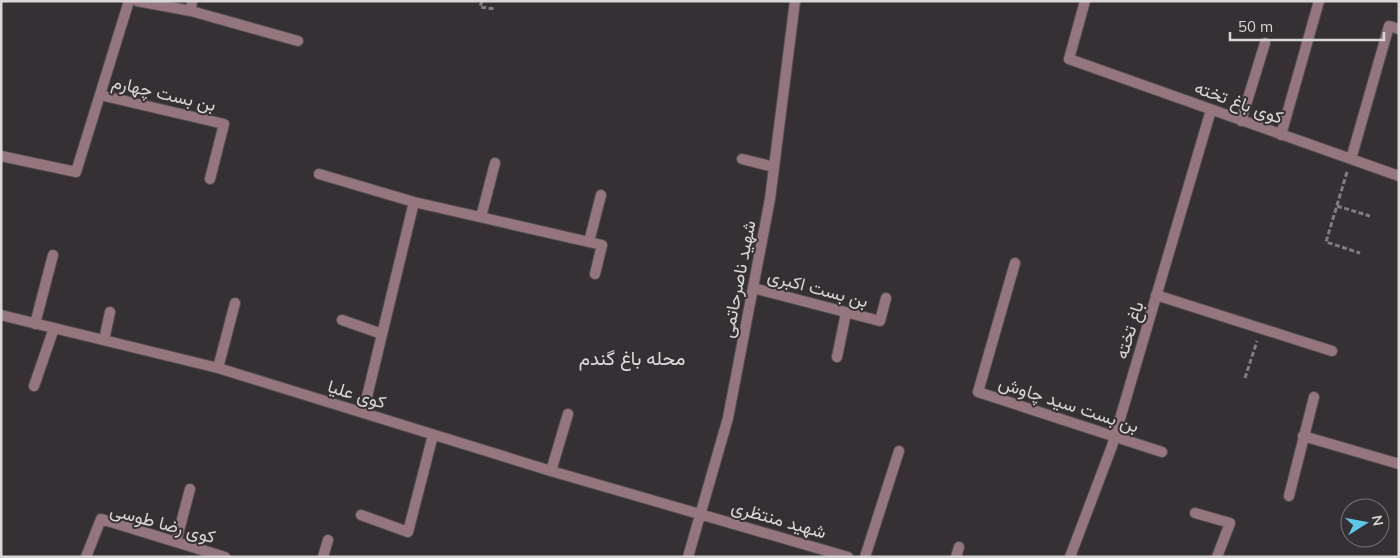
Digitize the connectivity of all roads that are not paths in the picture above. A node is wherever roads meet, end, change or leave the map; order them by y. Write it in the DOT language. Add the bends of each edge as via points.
graph roads {
  1 [pos="129,1"];
  2 [pos="137,1"];
  3 [pos="795,1"];
  4 [pos="1085,1"];
  5 [pos="1318,1"];
  6 [pos="192,6"];
  7 [pos="1399,29"];
  8 [pos="298,41"];
  9 [pos="1265,43"];
  10 [pos="100,95"];
  11 [pos="1212,110"];
  12 [pos="1241,121"];
  13 [pos="1281,135"];
  14 [pos="1,156"];
  15 [pos="742,159"];
  16 [pos="1351,159"];
  17 [pos="495,163"];
  18 [pos="774,167"];
  19 [pos="320,174"];
  20 [pos="1399,176"];
  21 [pos="210,179"];
  22 [pos="601,195"];
  23 [pos="414,202"];
  24 [pos="480,217"];
  25 [pos="589,242"];
  26 [pos="53,255"];
  27 [pos="1015,263"];
  28 [pos="595,274"];
  29 [pos="753,288"];
  30 [pos="1156,295"];
  31 [pos="886,298"];
  32 [pos="235,303"];
  33 [pos="110,312"];
  34 [pos="846,313"];
  35 [pos="1,315"];
  36 [pos="342,320"];
  37 [pos="35,324"];
  38 [pos="54,328"];
  39 [pos="382,334"];
  40 [pos="104,340"];
  41 [pos="1332,351"];
  42 [pos="837,357"];
  43 [pos="218,368"];
  44 [pos="34,386"];
  45 [pos="1314,398"];
  46 [pos="362,413"];
  47 [pos="568,414"];
  48 [pos="433,435"];
  49 [pos="1303,436"];
  50 [pos="1114,437"];
  51 [pos="900,451"];
  52 [pos="1162,452"];
  53 [pos="1399,464"];
  54 [pos="551,471"];
  55 [pos="190,489"];
  56 [pos="1288,496"];
  57 [pos="700,513"];
  58 [pos="1195,513"];
  59 [pos="361,515"];
  60 [pos="328,540"];
  61 [pos="176,542"];
  62 [pos="86,557"];
  63 [pos="226,557"];
  64 [pos="323,557"];
  65 [pos="688,557"];
  66 [pos="848,557"];
  67 [pos="866,557"];
  68 [pos="1070,557"];
  69 [pos="1217,557"];
  1 -- 10 [label="street"];
  2 -- 6 [label="street"];
  3 -- 18 [label="street, شهید ناصرحاتمی"];
  4 -- 11 [label="street, کوی باغ تخته" via="1069,59"];
  5 -- 13 [label="street"];
  6 -- 8 [label="street"];
  7 -- 16 [label="street" via="1389,26"];
  9 -- 12 [label="street"];
  10 -- 14 [label="street" via="76,172"];
  10 -- 21 [label="street, بن بست چهارم" via="224,124"];
  11 -- 12 [label="street, کوی باغ تخته"];
  11 -- 30 [label="street, باغ تخته"];
  12 -- 13 [label="street, کوی باغ تخته"];
  13 -- 16 [label="street, کوی باغ تخته"];
  15 -- 18 [label="street"];
  16 -- 20 [label="street, کوی باغ تخته"];
  17 -- 24 [label="street"];
  18 -- 29 [label="street, شهید ناصرحاتمی"];
  19 -- 23 [label="street"];
  22 -- 25 [label="street"];
  23 -- 24 [label="street"];
  23 -- 39 [label="street"];
  24 -- 25 [label="street"];
  25 -- 28 [label="street" via="602,245"];
  26 -- 37 [label="street"];
  27 -- 50 [label="street, بن بست سید چاوش" via="978,392"];
  29 -- 34 [label="street, بن بست اکبری"];
  29 -- 57 [label="street, شهید ناصرحاتمی" via="728,418"];
  30 -- 41 [label="street"];
  30 -- 50 [label="street, باغ تخته"];
  31 -- 34 [label="street, بن بست اکبری" via="880,321"];
  32 -- 43 [label="street"];
  33 -- 40 [label="street"];
  34 -- 42 [label="street"];
  35 -- 37 [label="street, کوی علیا"];
  36 -- 39 [label="street"];
  37 -- 38 [label="street, کوی علیا"];
  38 -- 40 [label="street, کوی علیا"];
  38 -- 44 [label="street"];
  39 -- 46 [label="street"];
  40 -- 43 [label="street, کوی علیا"];
  43 -- 46 [label="street, کوی علیا"];
  45 -- 49 [label="street"];
  46 -- 48 [label="street, کوی علیا"];
  47 -- 54 [label="street"];
  48 -- 54 [label="street, کوی علیا"];
  48 -- 59 [label="street" via="408,532"];
  49 -- 53 [label="street"];
  49 -- 56 [label="street"];
  50 -- 52 [label="street, بن بست سید چاوش"];
  50 -- 68 [label="street, باغ تخته"];
  51 -- 67 [label="street"];
  54 -- 57 [label="street, کوی علیا"];
  55 -- 61 [label="street"];
  57 -- 65 [label="street, شهید ناصرحاتمی"];
  57 -- 66 [label="street, شهید منتظری"];
  58 -- 69 [label="street" via="1230,523"];
  60 -- 64 [label="street"];
  61 -- 62 [label="street, کوی رضا طوسی" via="101,519"];
  61 -- 63 [label="street, کوی رضا طوسی"];
}
